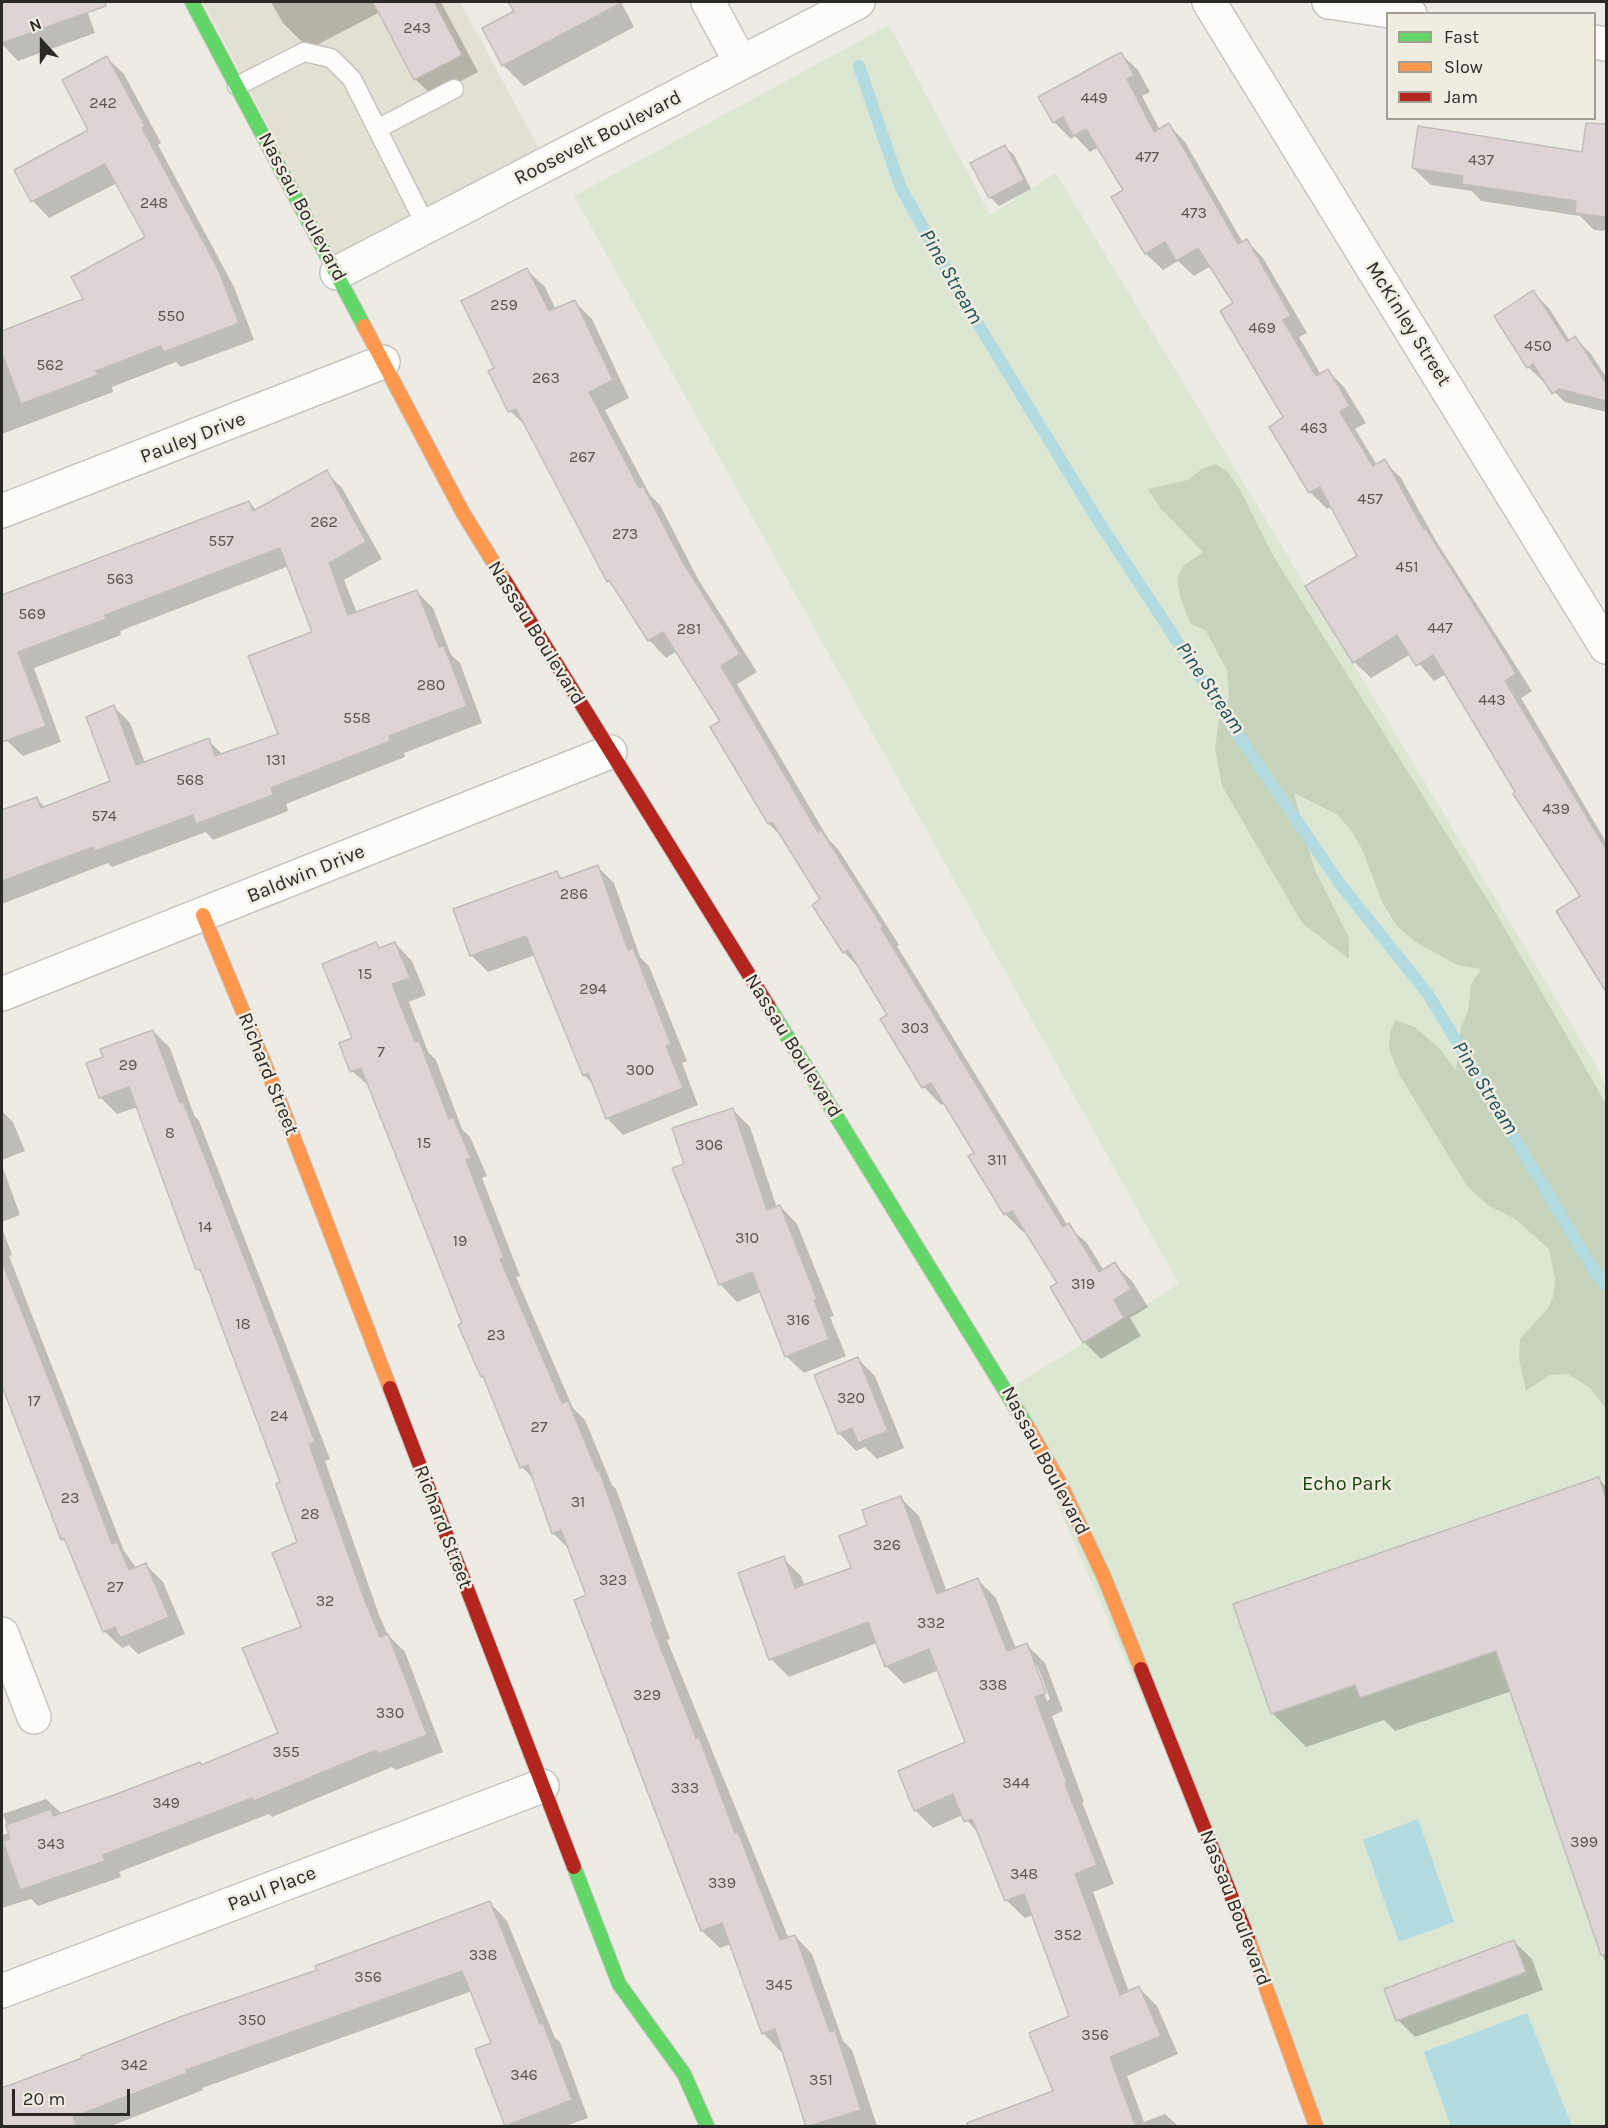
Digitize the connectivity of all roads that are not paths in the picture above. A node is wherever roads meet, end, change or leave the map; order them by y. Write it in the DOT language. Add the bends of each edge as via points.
graph roads {
  1 [pos="192,2"];
  2 [pos="708,2"];
  3 [pos="858,2"];
  4 [pos="1209,2"];
  5 [pos="1329,2"];
  6 [pos="1396,12"];
  7 [pos="741,63"];
  8 [pos="237,86"];
  9 [pos="454,89"];
  10 [pos="377,129"];
  11 [pos="426,226"];
  12 [pos="337,273"];
  13 [pos="383,362"];
  14 [pos="2,511"];
  15 [pos="1606,647"];
  16 [pos="610,752"];
  17 [pos="203,915"];
  18 [pos="2,994"];
  19 [pos="2,1634"];
  20 [pos="34,1717"];
  21 [pos="542,1786"];
  22 [pos="2,1991"];
  23 [pos="707,2127"];
  24 [pos="1316,2127"];
  1 -- 8 [label="main road, Nassau Boulevard"];
  2 -- 7 [label="street"];
  3 -- 7 [label="street, Roosevelt Boulevard"];
  4 -- 15 [label="street, McKinley Street"];
  5 -- 6 [label="street"];
  7 -- 11 [label="street, Roosevelt Boulevard"];
  8 -- 10 [label="lane" via="304,52 331,58 352,79"];
  8 -- 12 [label="main road, Nassau Boulevard"];
  9 -- 10 [label="lane"];
  10 -- 11 [label="lane"];
  11 -- 12 [label="street, Roosevelt Boulevard"];
  12 -- 13 [label="main road, Nassau Boulevard"];
  13 -- 14 [label="street, Pauley Drive"];
  13 -- 16 [label="main road, Nassau Boulevard" via="463,513"];
  16 -- 17 [label="street, Baldwin Drive"];
  16 -- 24 [label="main road, Nassau Boulevard" via="1007,1390 1059,1481 1109,1588 1248,1938"];
  17 -- 18 [label="street, Baldwin Drive"];
  17 -- 21 [label="main road, Richard Street" via="277,1094"];
  19 -- 20 [label="street"];
  21 -- 22 [label="street, Paul Place"];
  21 -- 23 [label="main road, Richard Street" via="619,1984 684,2074"];
}
